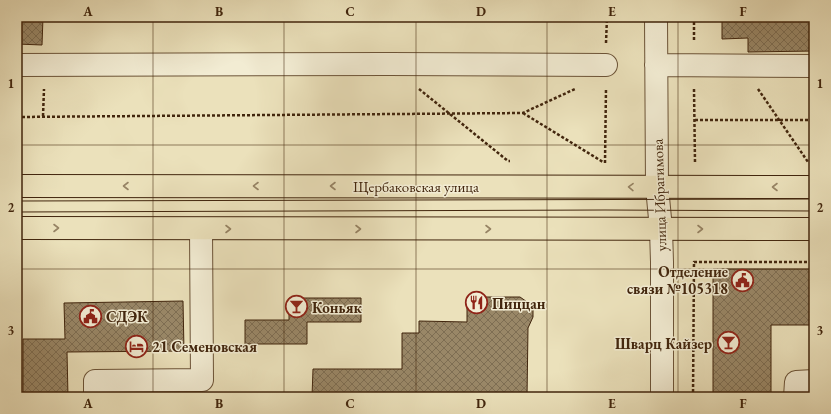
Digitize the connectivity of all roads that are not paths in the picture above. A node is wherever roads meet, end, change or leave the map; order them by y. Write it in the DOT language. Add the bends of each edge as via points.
graph roads {
  1 [pos="656,17"];
  2 [pos="17,65"];
  3 [pos="606,65"];
  4 [pos="656,65"];
  5 [pos="814,66"];
  6 [pos="17,186"];
  7 [pos="657,187"];
  8 [pos="814,187"];
  9 [pos="17,228"];
  10 [pos="201,229"];
  11 [pos="661,229"];
  12 [pos="814,229"];
  13 [pos="814,382"];
  14 [pos="95,397"];
  15 [pos="662,397"];
  16 [pos="795,397"];
  1 -- 4 [label="street, улица Ибрагимова"];
  2 -- 3 [label="street"];
  4 -- 5 [label="street"];
  4 -- 7 [label="street, улица Ибрагимова"];
  7 -- 6 [label="main road, Щербаковская улица, one-way"];
  8 -- 7 [label="main road, Щербаковская улица, one-way"];
  7 -- 11 [label="street, улица Ибрагимова"];
  9 -- 10 [label="main road, one-way"];
  10 -- 11 [label="main road, one-way"];
  10 -- 14 [label="street" via="202,380 95,381"];
  11 -- 12 [label="main road, one-way"];
  11 -- 15 [label="street, улица Ибрагимова"];
  13 -- 16 [label="street" via="796,382"];
}
